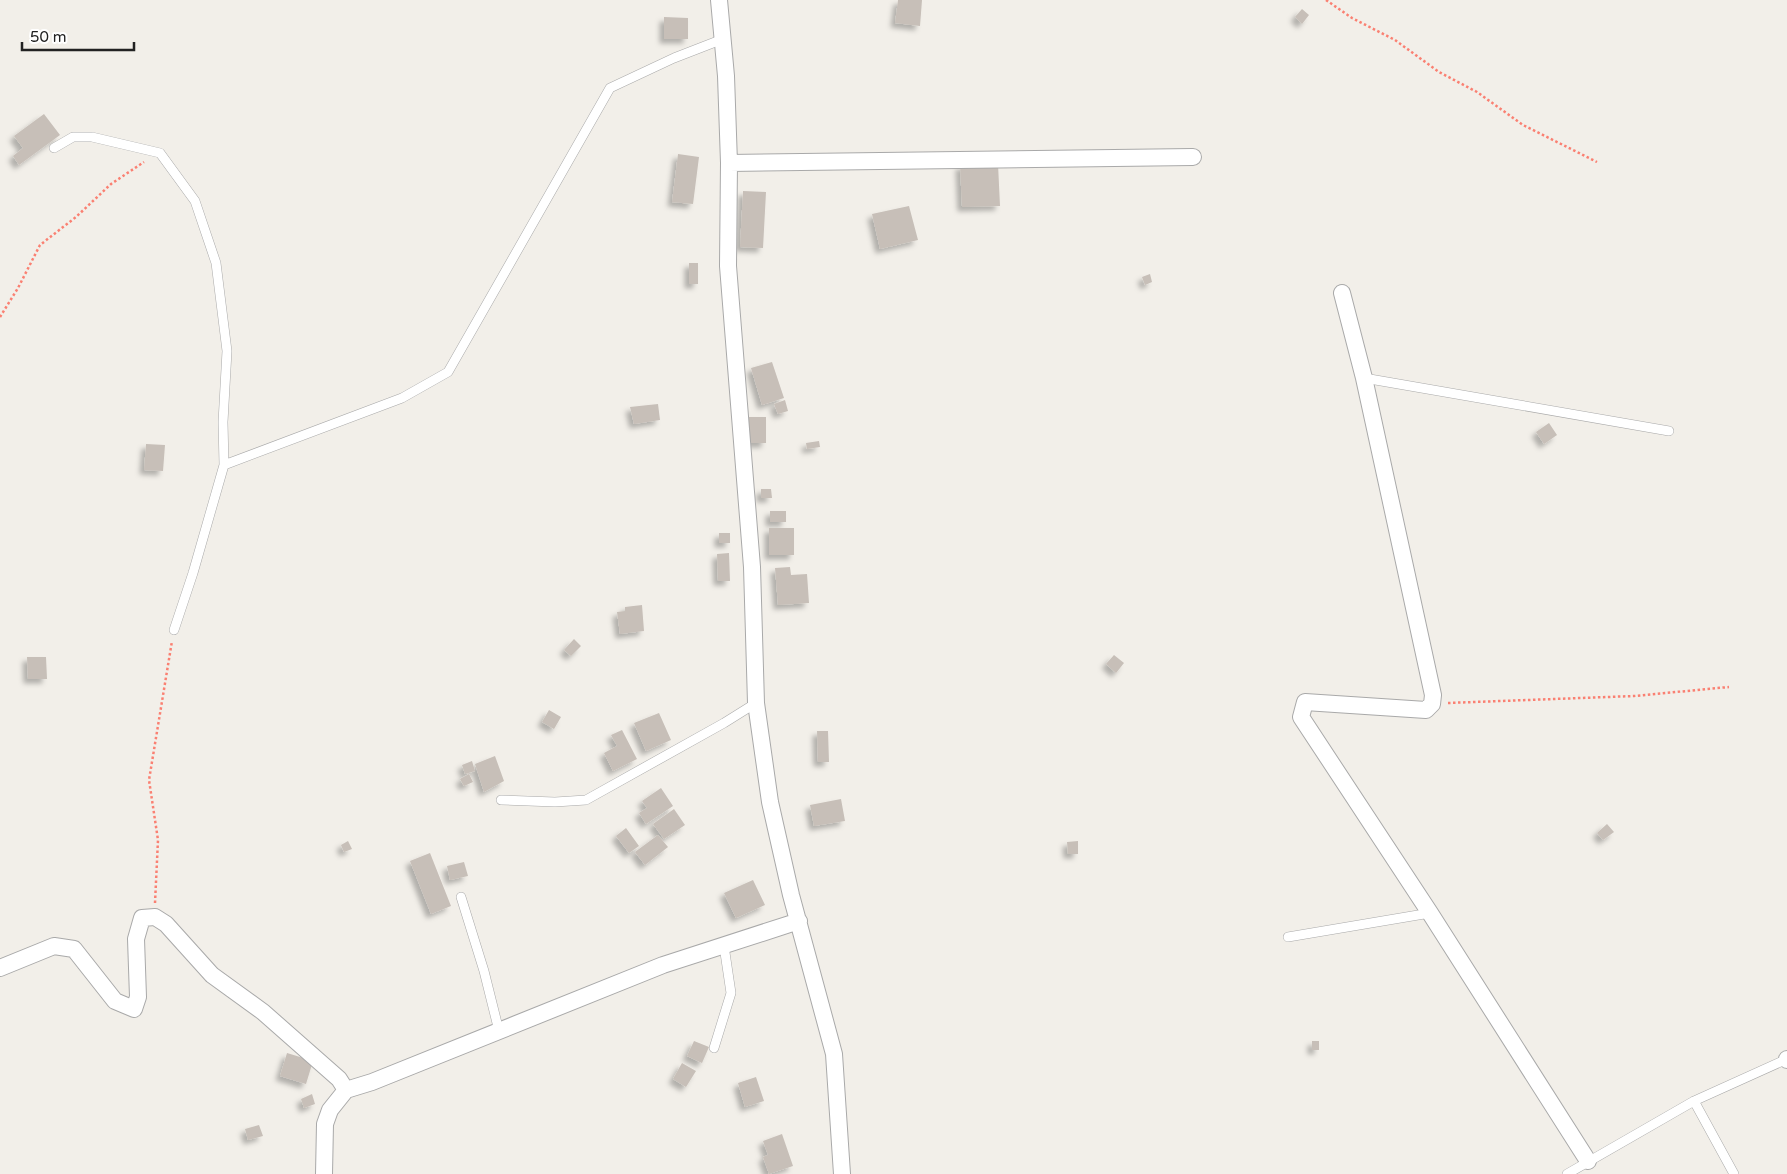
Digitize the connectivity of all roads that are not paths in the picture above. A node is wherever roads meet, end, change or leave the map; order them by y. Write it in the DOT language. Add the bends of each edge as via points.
graph roads {
  1 [pos="719,0"];
  2 [pos="723,39"];
  3 [pos="54,148"];
  4 [pos="1194,156"];
  5 [pos="729,163"];
  6 [pos="1342,293"];
  7 [pos="1364,378"];
  8 [pos="1669,431"];
  9 [pos="224,465"];
  10 [pos="174,630"];
  11 [pos="756,702"];
  12 [pos="501,800"];
  13 [pos="461,897"];
  14 [pos="1430,913"];
  15 [pos="799,921"];
  16 [pos="1288,937"];
  17 [pos="724,946"];
  18 [pos="0,968"];
  19 [pos="499,1031"];
  20 [pos="714,1048"];
  21 [pos="1787,1059"];
  22 [pos="346,1090"];
  23 [pos="1694,1102"];
  24 [pos="1588,1161"];
  25 [pos="324,1174"];
  26 [pos="842,1174"];
  27 [pos="1567,1174"];
  28 [pos="1734,1174"];
  1 -- 2 [label="street"];
  2 -- 5 [label="street"];
  2 -- 9 [label="lane" via="610,88 448,372 402,398"];
  3 -- 9 [label="lane" via="72,136 92,137 160,152 194,201 216,263 227,351"];
  4 -- 5 [label="street"];
  5 -- 11 [label="street" via="728,266 752,567"];
  6 -- 7 [label="street"];
  7 -- 8 [label="lane"];
  7 -- 14 [label="street" via="1432,704 1426,710 1305,702 1301,716"];
  9 -- 10 [label="lane"];
  11 -- 12 [label="lane" via="586,800"];
  11 -- 15 [label="street" via="770,802"];
  13 -- 19 [label="lane"];
  14 -- 16 [label="lane"];
  14 -- 24 [label="street"];
  15 -- 17 [label="street"];
  15 -- 26 [label="street" via="834,1054"];
  17 -- 19 [label="street" via="663,965"];
  17 -- 20 [label="lane" via="731,992"];
  18 -- 22 [label="street" via="54,946 74,949 115,1001 134,1009 138,997 136,939 142,918 155,917 166,924 212,974 263,1012"];
  19 -- 22 [label="street"];
  21 -- 23 [label="lane"];
  22 -- 25 [label="street" via="330,1110 325,1124"];
  23 -- 24 [label="lane"];
  23 -- 28 [label="lane"];
  24 -- 27 [label="lane"];
}
